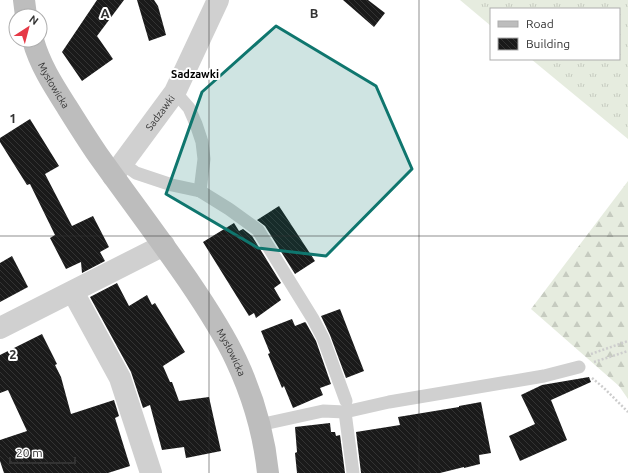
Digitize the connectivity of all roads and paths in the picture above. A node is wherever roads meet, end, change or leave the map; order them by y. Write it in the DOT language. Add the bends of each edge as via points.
graph roads {
  1 [pos="218,0"];
  2 [pos="35,48"];
  3 [pos="175,92"];
  4 [pos="118,169"];
  5 [pos="200,191"];
  6 [pos="164,245"];
  7 [pos="73,292"];
  8 [pos="0,328"];
  9 [pos="628,351"];
  10 [pos="579,367"];
  11 [pos="345,406"];
  12 [pos="628,412"];
  13 [pos="259,425"];
  14 [pos="151,473"];
  15 [pos="268,473"];
  16 [pos="353,473"];
  1 -- 3 [label="street, Sadzawki"];
  2 -- 4 [label="street, Mysłowicka" via="48,77 84,135"];
  3 -- 4 [label="street, Sadzawki"];
  3 -- 5 [label="lane" via="189,108 202,142 204,159"];
  4 -- 5 [label="lane"];
  4 -- 6 [label="street, Mysłowicka"];
  5 -- 11 [label="lane" via="229,208 258,230 323,338"];
  6 -- 7 [label="street"];
  6 -- 13 [label="street, Mysłowicka" via="208,310 235,359"];
  7 -- 8 [label="street"];
  7 -- 14 [label="street" via="120,378"];
  9 -- 10 [label="path"];
  10 -- 11 [label="lane" via="544,376 389,402"];
  10 -- 12 [label="path"];
  11 -- 13 [label="lane"];
  11 -- 16 [label="lane"];
  13 -- 15 [label="street, Mysłowicka"];
}
